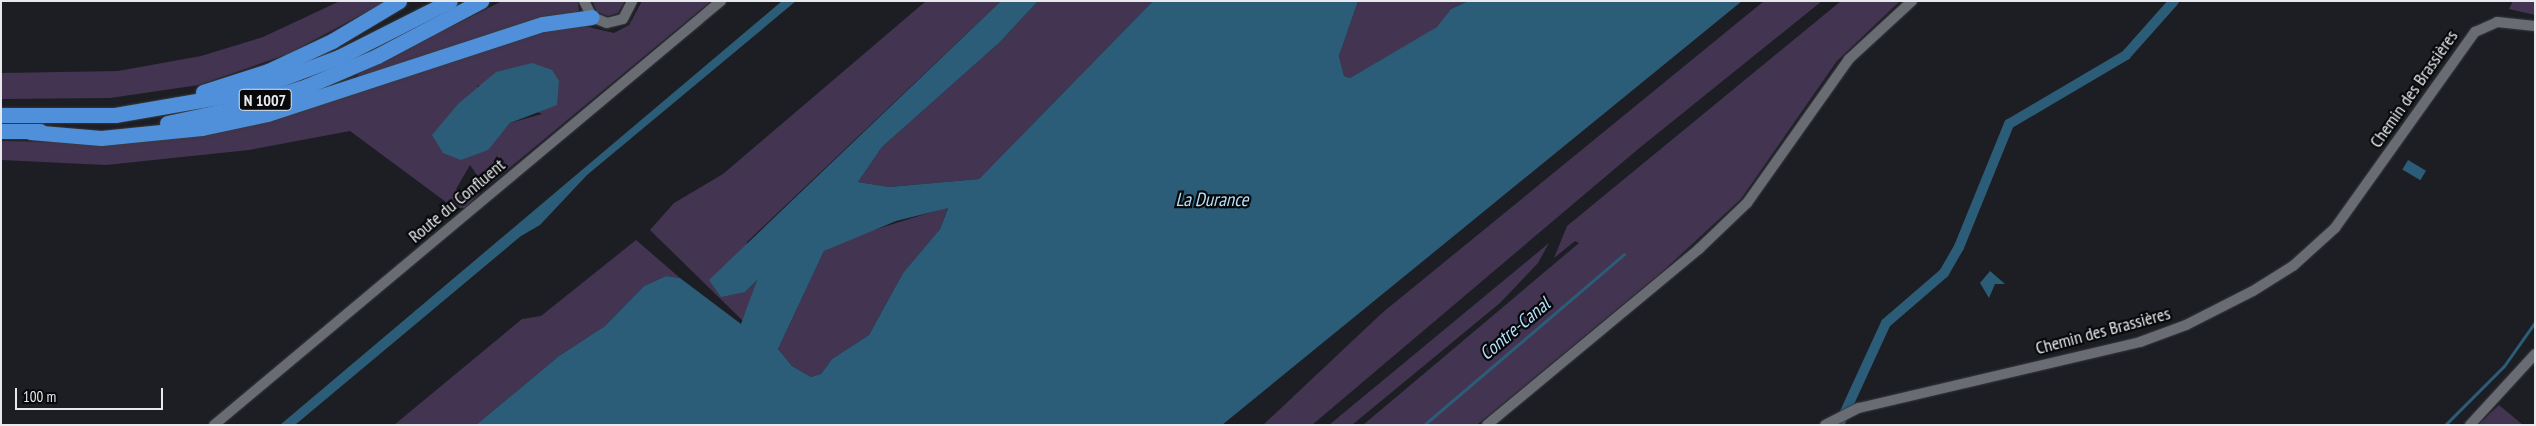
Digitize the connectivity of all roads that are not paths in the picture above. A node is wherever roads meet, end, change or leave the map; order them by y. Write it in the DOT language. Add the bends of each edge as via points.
graph roads {
  1 [pos="400,1"];
  2 [pos="450,1"];
  3 [pos="481,1"];
  4 [pos="584,1"];
  5 [pos="632,1"];
  6 [pos="721,1"];
  7 [pos="1912,1"];
  8 [pos="592,17"];
  9 [pos="2535,26"];
  10 [pos="1,114"];
  11 [pos="115,115"];
  12 [pos="1,131"];
  13 [pos="30,132"];
  14 [pos="2535,354"];
  15 [pos="214,425"];
  16 [pos="1486,425"];
  17 [pos="1826,425"];
  18 [pos="2470,425"];
  1 -- 11 [label="highway" via="332,41 268,71"];
  2 -- 11 [label="highway, N 1007" via="339,57 275,82 204,102"];
  3 -- 13 [label="highway, N 1007" via="345,71 238,108 140,126"];
  4 -- 8 [label="street"];
  5 -- 8 [label="street" via="628,12 615,22"];
  6 -- 15 [label="street, Route du Confluent"];
  7 -- 16 [label="street" via="1849,59 1747,203 1699,249"];
  8 -- 13 [label="highway" via="543,24 267,114 202,128 101,138"];
  9 -- 17 [label="street, Chemin des Brassières" via="2497,22 2475,32 2335,228 2293,266 2253,291 2186,325 2140,342 1844,412"];
  10 -- 11 [label="highway, N 1007"];
  12 -- 13 [label="highway, N 1007"];
  14 -- 18 [label="street"];
}
